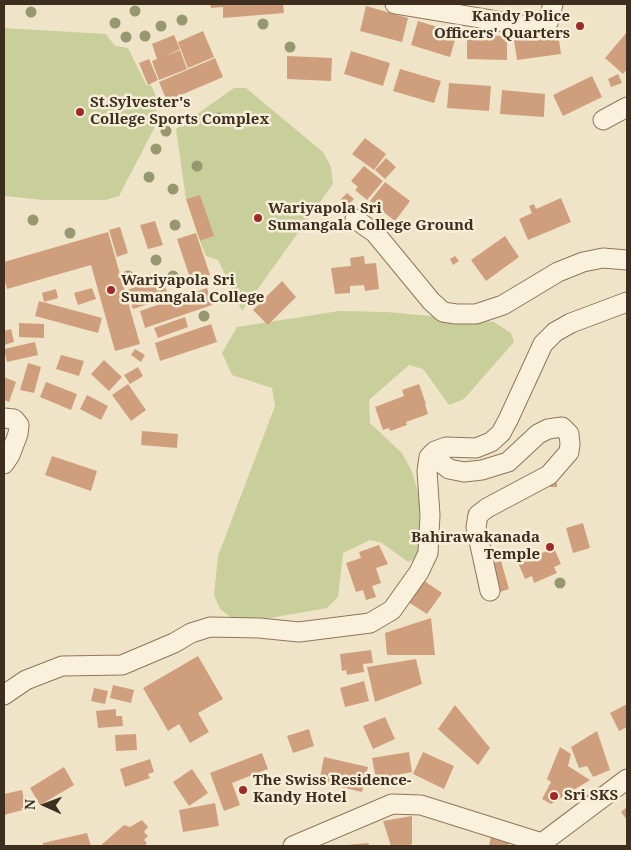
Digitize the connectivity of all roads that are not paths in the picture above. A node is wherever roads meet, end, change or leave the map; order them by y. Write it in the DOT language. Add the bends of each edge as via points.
graph roads {
  1 [pos="395,4"];
  2 [pos="554,4"];
  3 [pos="627,107"];
  4 [pos="603,120"];
  5 [pos="355,219"];
  6 [pos="627,260"];
  7 [pos="627,302"];
  8 [pos="4,418"];
  9 [pos="435,451"];
  10 [pos="4,464"];
  11 [pos="490,591"];
  12 [pos="4,695"];
  13 [pos="627,779"];
  14 [pos="542,844"];
  15 [pos="293,846"];
  1 -- 2 [label="street" via="534,28 548,23"];
  3 -- 4 [label="street"];
  5 -- 6 [label="street" via="375,233 431,301 443,312 456,314 476,314 503,305 558,272 582,262 603,258"];
  7 -- 9 [label="street" via="571,323 543,344 502,432 491,442 476,448 446,447"];
  8 -- 10 [label="street" via="14,419 19,425"];
  9 -- 11 [label="street" via="440,462 449,469 464,472 482,470 508,462 538,434 548,429 562,426 569,434 569,452 549,475 478,515 476,526"];
  9 -- 12 [label="street" via="429,457 427,471 428,553 419,572 392,610 370,623 299,632 210,627 122,665 62,666 26,680"];
  13 -- 14 [label="street"];
  14 -- 15 [label="street" via="421,806 392,804"];
}
